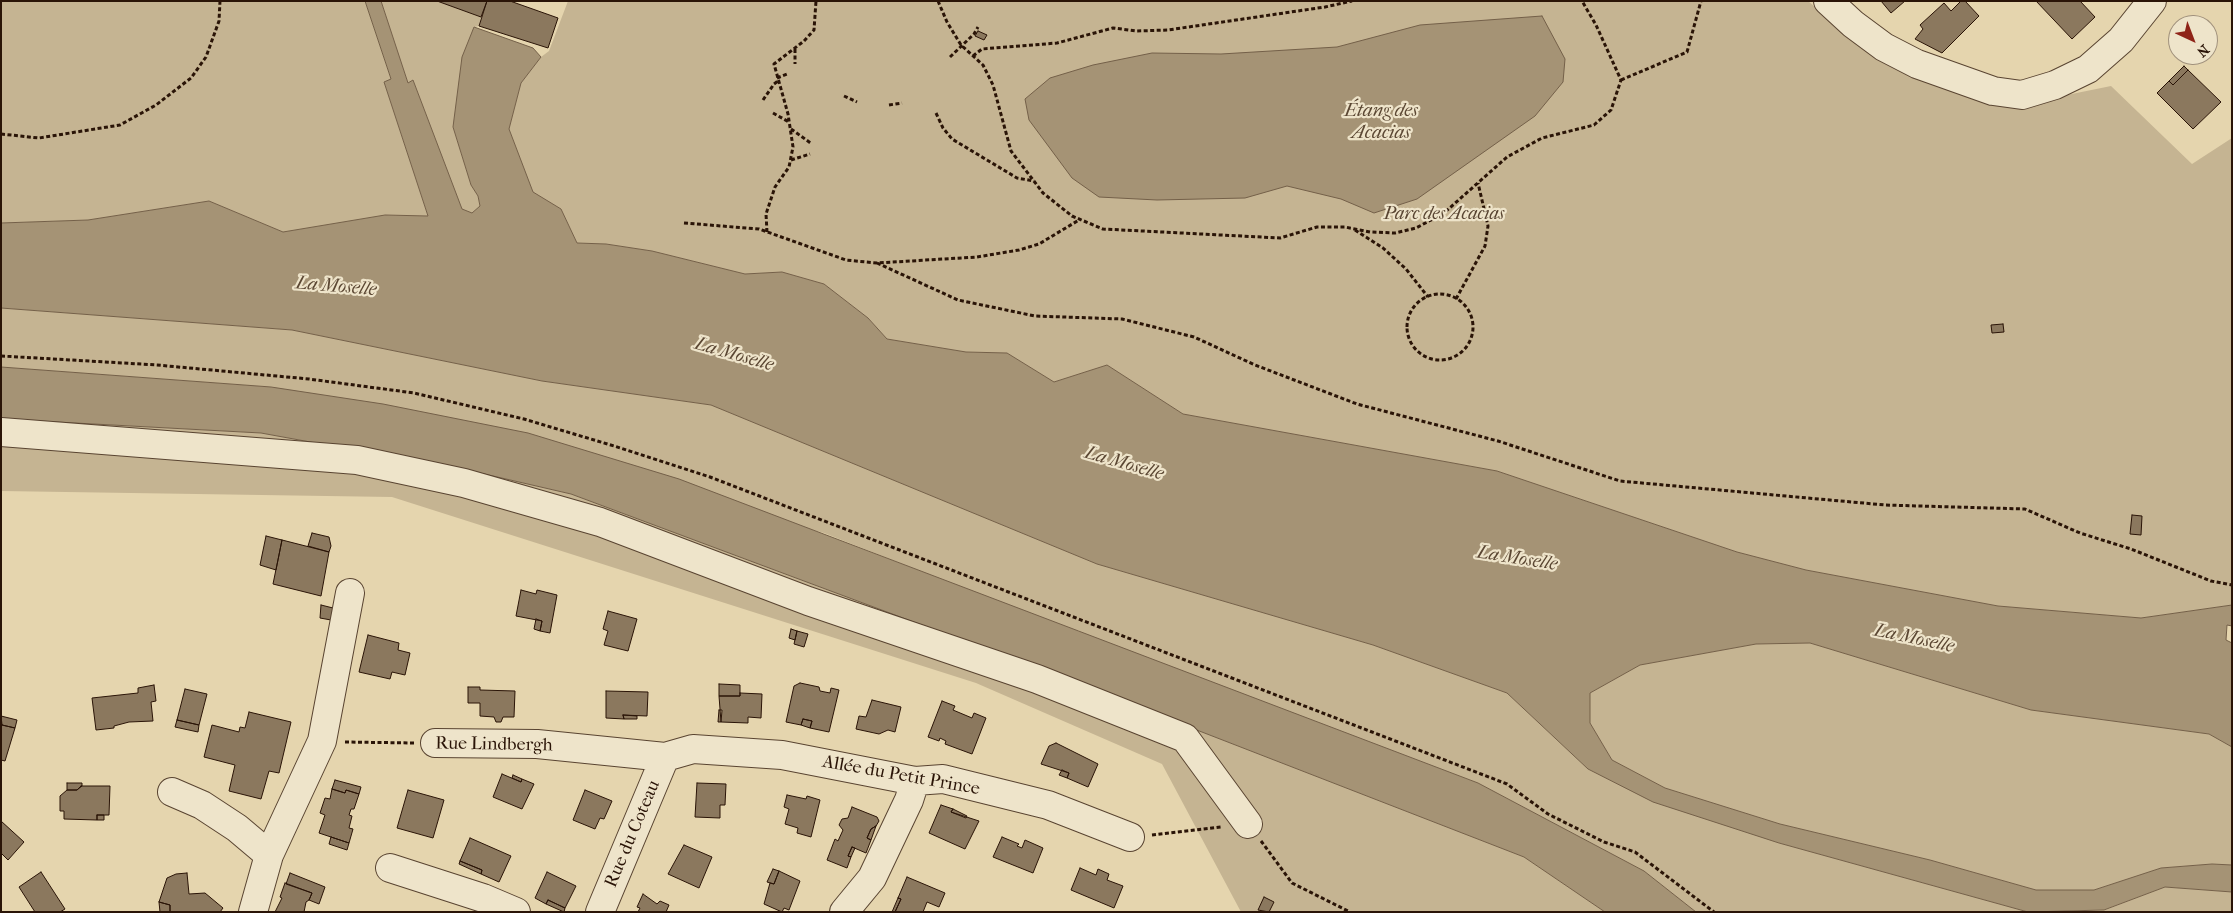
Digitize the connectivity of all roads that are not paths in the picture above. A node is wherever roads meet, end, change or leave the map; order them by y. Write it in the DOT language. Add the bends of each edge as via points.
graph roads {
  1 [pos="1828,1"];
  2 [pos="2152,1"];
  3 [pos="1,432"];
  4 [pos="350,593"];
  5 [pos="435,743"];
  6 [pos="665,757"];
  7 [pos="915,781"];
  8 [pos="172,792"];
  9 [pos="1248,824"];
  10 [pos="1130,837"];
  11 [pos="269,855"];
  12 [pos="390,868"];
  13 [pos="253,912"];
  14 [pos="516,912"];
  15 [pos="600,912"];
  16 [pos="844,912"];
  1 -- 2 [label="street" via="1884,47 1917,64 1993,91 2022,94 2055,85 2088,69 2121,40"];
  3 -- 9 [label="street" via="357,460 464,483 600,522 808,601 1037,679 1185,738"];
  4 -- 11 [label="street" via="322,741"];
  5 -- 6 [label="street, Rue Lindbergh" via="538,744"];
  6 -- 7 [label="street, Allée du Petit Prince" via="693,748 782,755"];
  6 -- 15 [label="street, Rue du Coteau"];
  7 -- 10 [label="street, Allée du Petit Prince" via="943,779 1048,805"];
  7 -- 16 [label="street" via="872,878"];
  8 -- 11 [label="street" via="202,804"];
  11 -- 13 [label="street"];
  12 -- 14 [label="street"];
}
